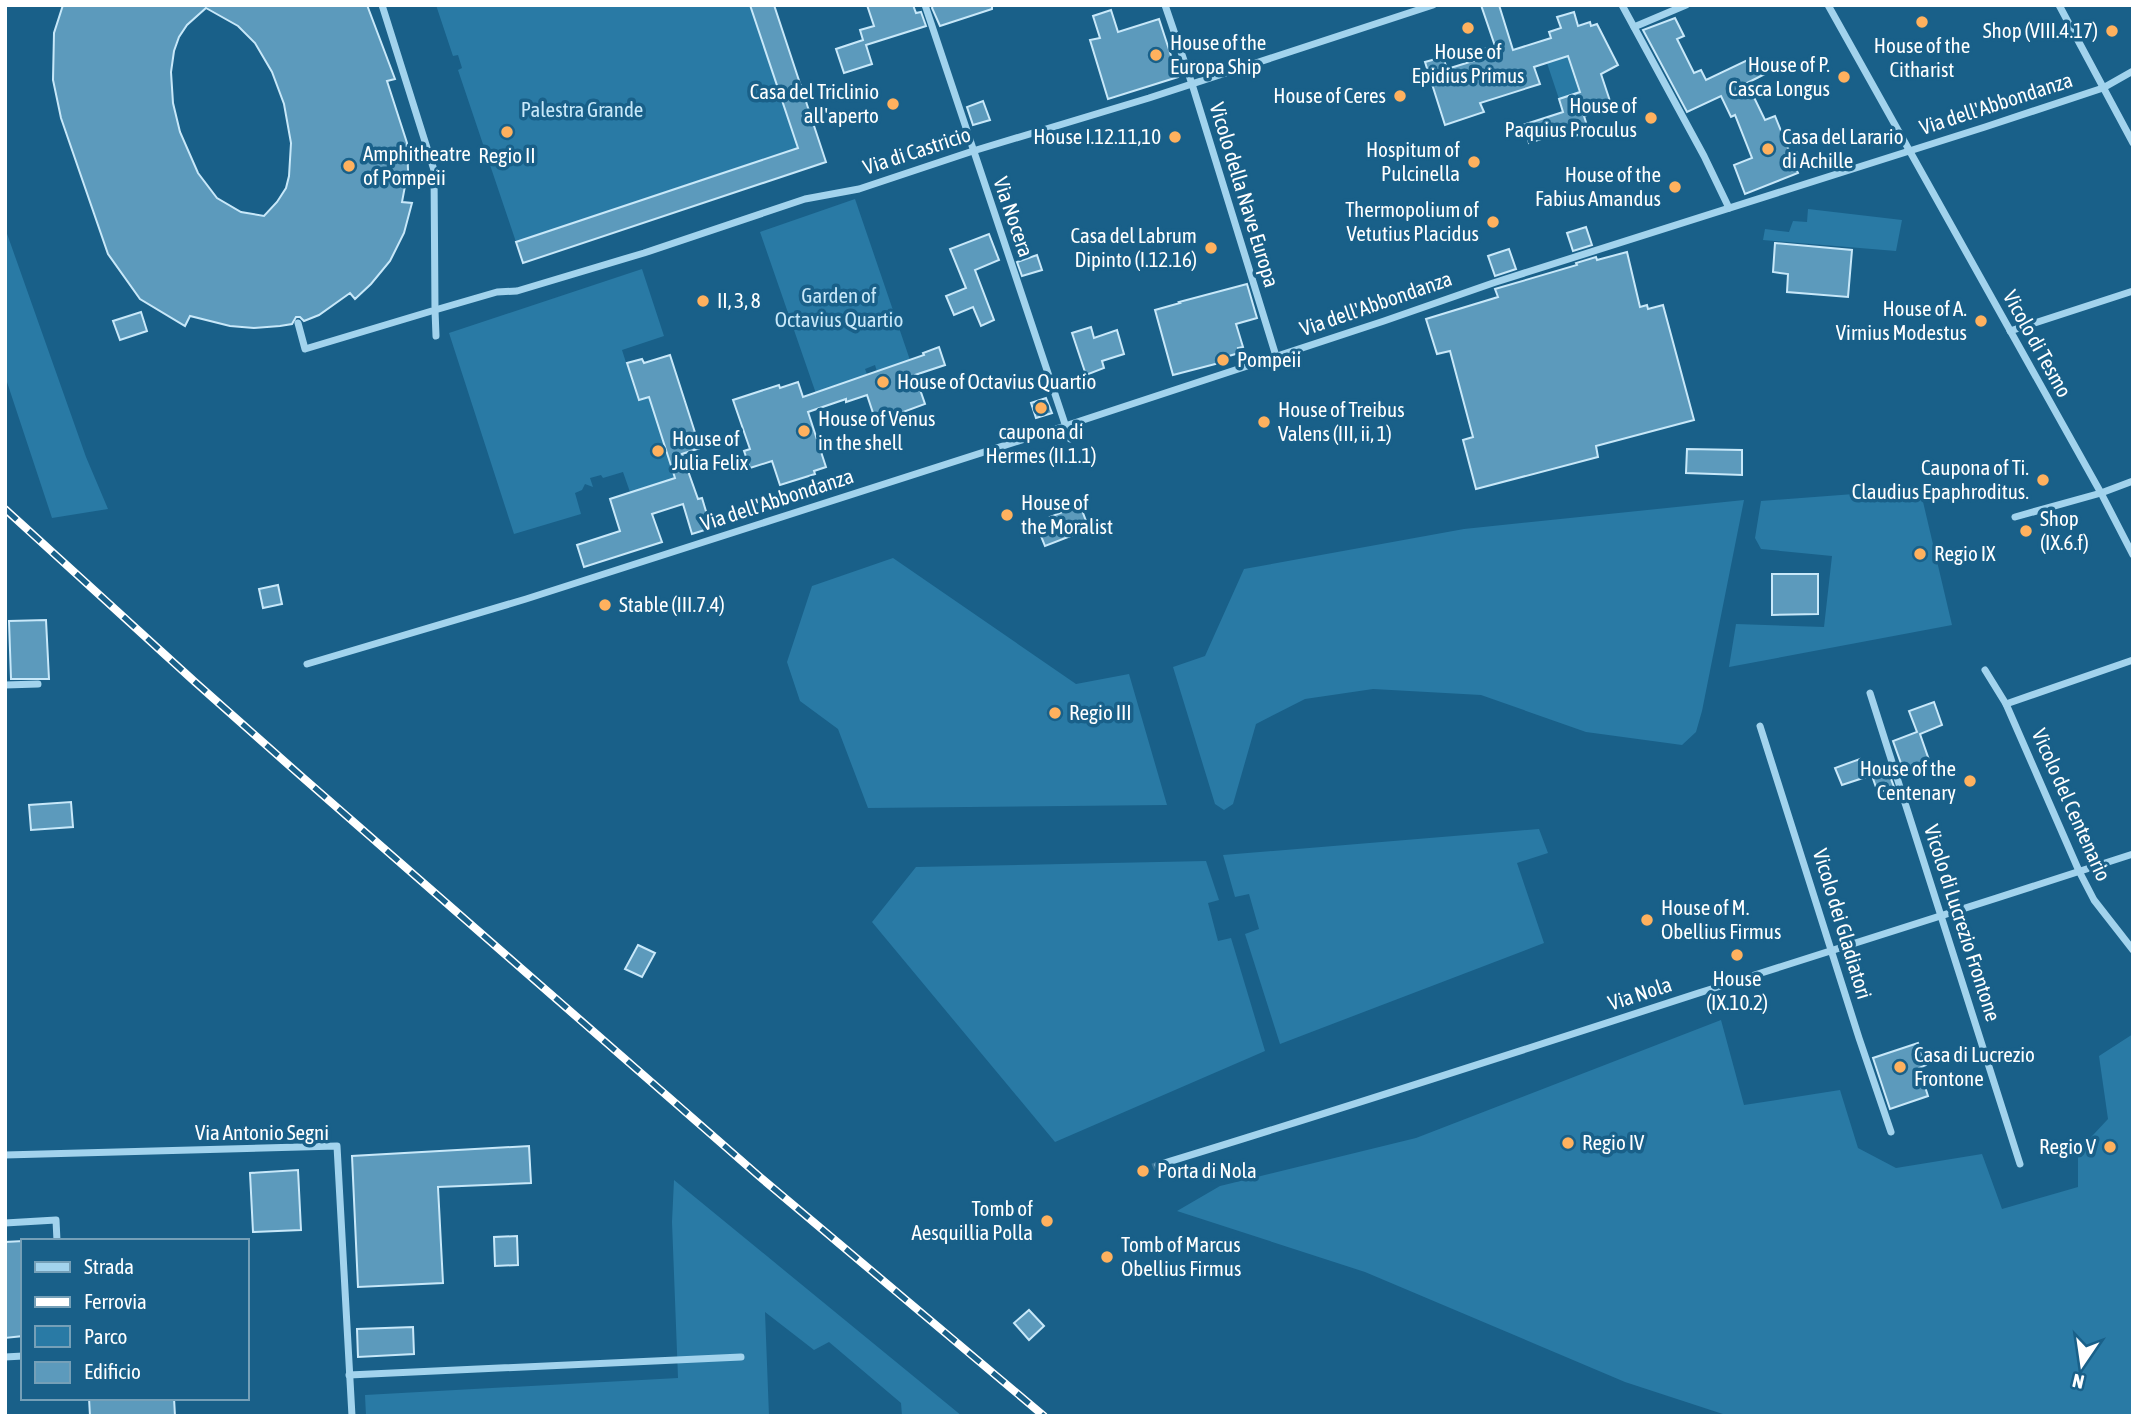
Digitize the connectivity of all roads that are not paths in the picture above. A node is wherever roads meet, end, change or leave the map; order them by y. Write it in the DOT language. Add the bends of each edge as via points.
graph roads {
  1 [pos="382,5"];
  2 [pos="925,5"];
  3 [pos="1165,5"];
  4 [pos="1433,5"];
  5 [pos="1622,5"];
  6 [pos="1686,5"];
  7 [pos="1828,5"];
  8 [pos="2059,5"];
  9 [pos="1634,27"];
  10 [pos="2133,71"];
  11 [pos="1192,84"];
  12 [pos="2102,88"];
  13 [pos="2133,143"];
  14 [pos="973,151"];
  15 [pos="1910,151"];
  16 [pos="1729,208"];
  17 [pos="2133,291"];
  18 [pos="435,310"];
  19 [pos="298,323"];
  20 [pos="2010,331"];
  21 [pos="436,336"];
  22 [pos="1276,356"];
  23 [pos="1065,426"];
  24 [pos="1069,439"];
  25 [pos="2133,481"];
  26 [pos="2101,493"];
  27 [pos="2015,517"];
  28 [pos="2133,555"];
  29 [pos="2133,660"];
  30 [pos="307,664"];
  31 [pos="1985,670"];
  32 [pos="38,684"];
  33 [pos="5,685"];
  34 [pos="1870,693"];
  35 [pos="2006,704"];
  36 [pos="1760,726"];
  37 [pos="2133,854"];
  38 [pos="2079,871"];
  39 [pos="1942,917"];
  40 [pos="1832,950"];
  41 [pos="2133,950"];
  42 [pos="1891,1132"];
  43 [pos="5,1154"];
  44 [pos="2020,1164"];
  45 [pos="1158,1166"];
  46 [pos="5,1223"];
  47 [pos="57,1239"];
  48 [pos="741,1357"];
  49 [pos="349,1375"];
  50 [pos="352,1416"];
  1 -- 18 [label="street" via="434,170"];
  2 -- 14 [label="street, Via Nocera"];
  3 -- 11 [label="street, Vicolo della Nave Europa"];
  4 -- 11 [label="street, Via di Castricio"];
  5 -- 9 [label="street"];
  6 -- 9 [label="street"];
  7 -- 15 [label="street, Vicolo di Tesmo"];
  8 -- 12 [label="street"];
  9 -- 16 [label="street"];
  10 -- 12 [label="street, Via dell'Abbondanza"];
  11 -- 14 [label="street, Via di Castricio"];
  11 -- 22 [label="street, Vicolo della Nave Europa"];
  12 -- 13 [label="street"];
  12 -- 15 [label="street, Via dell'Abbondanza"];
  14 -- 18 [label="street, Via di Castricio" via="517,291 497,292"];
  14 -- 23 [label="street, Via Nocera"];
  15 -- 16 [label="street, Via dell'Abbondanza"];
  15 -- 20 [label="street, Vicolo di Tesmo"];
  16 -- 22 [label="street, Via dell'Abbondanza"];
  17 -- 20 [label="street"];
  18 -- 19 [label="street, Via di Castricio" via="305,349"];
  18 -- 21 [label="street"];
  20 -- 26 [label="street, Vicolo di Tesmo"];
  22 -- 23 [label="street, Via dell'Abbondanza"];
  23 -- 24 [label="street, Via Nocera"];
  23 -- 30 [label="street, Via dell'Abbondanza" via="526,599"];
  25 -- 26 [label="street"];
  26 -- 27 [label="street"];
  26 -- 28 [label="street, Vicolo di Tesmo"];
  29 -- 35 [label="street"];
  31 -- 35 [label="street, Vicolo del Centenario"];
  32 -- 33 [label="street"];
  34 -- 39 [label="street, Vicolo di Lucrezio Frontone"];
  35 -- 38 [label="street, Vicolo del Centenario"];
  36 -- 40 [label="street, Vicolo dei Gladiatori"];
  37 -- 38 [label="street, Via Nola"];
  38 -- 39 [label="street, Via Nola"];
  38 -- 41 [label="street, Vicolo del Centenario" via="2094,900"];
  39 -- 40 [label="street, Via Nola"];
  39 -- 44 [label="street, Vicolo di Lucrezio Frontone"];
  40 -- 42 [label="street, Vicolo dei Gladiatori"];
  40 -- 45 [label="street, Via Nola"];
  43 -- 49 [label="street, Via Antonio Segni" via="337,1146"];
  46 -- 47 [label="street" via="56,1220"];
  48 -- 49 [label="street"];
  49 -- 50 [label="street, Via Antonio Segni"];
}
